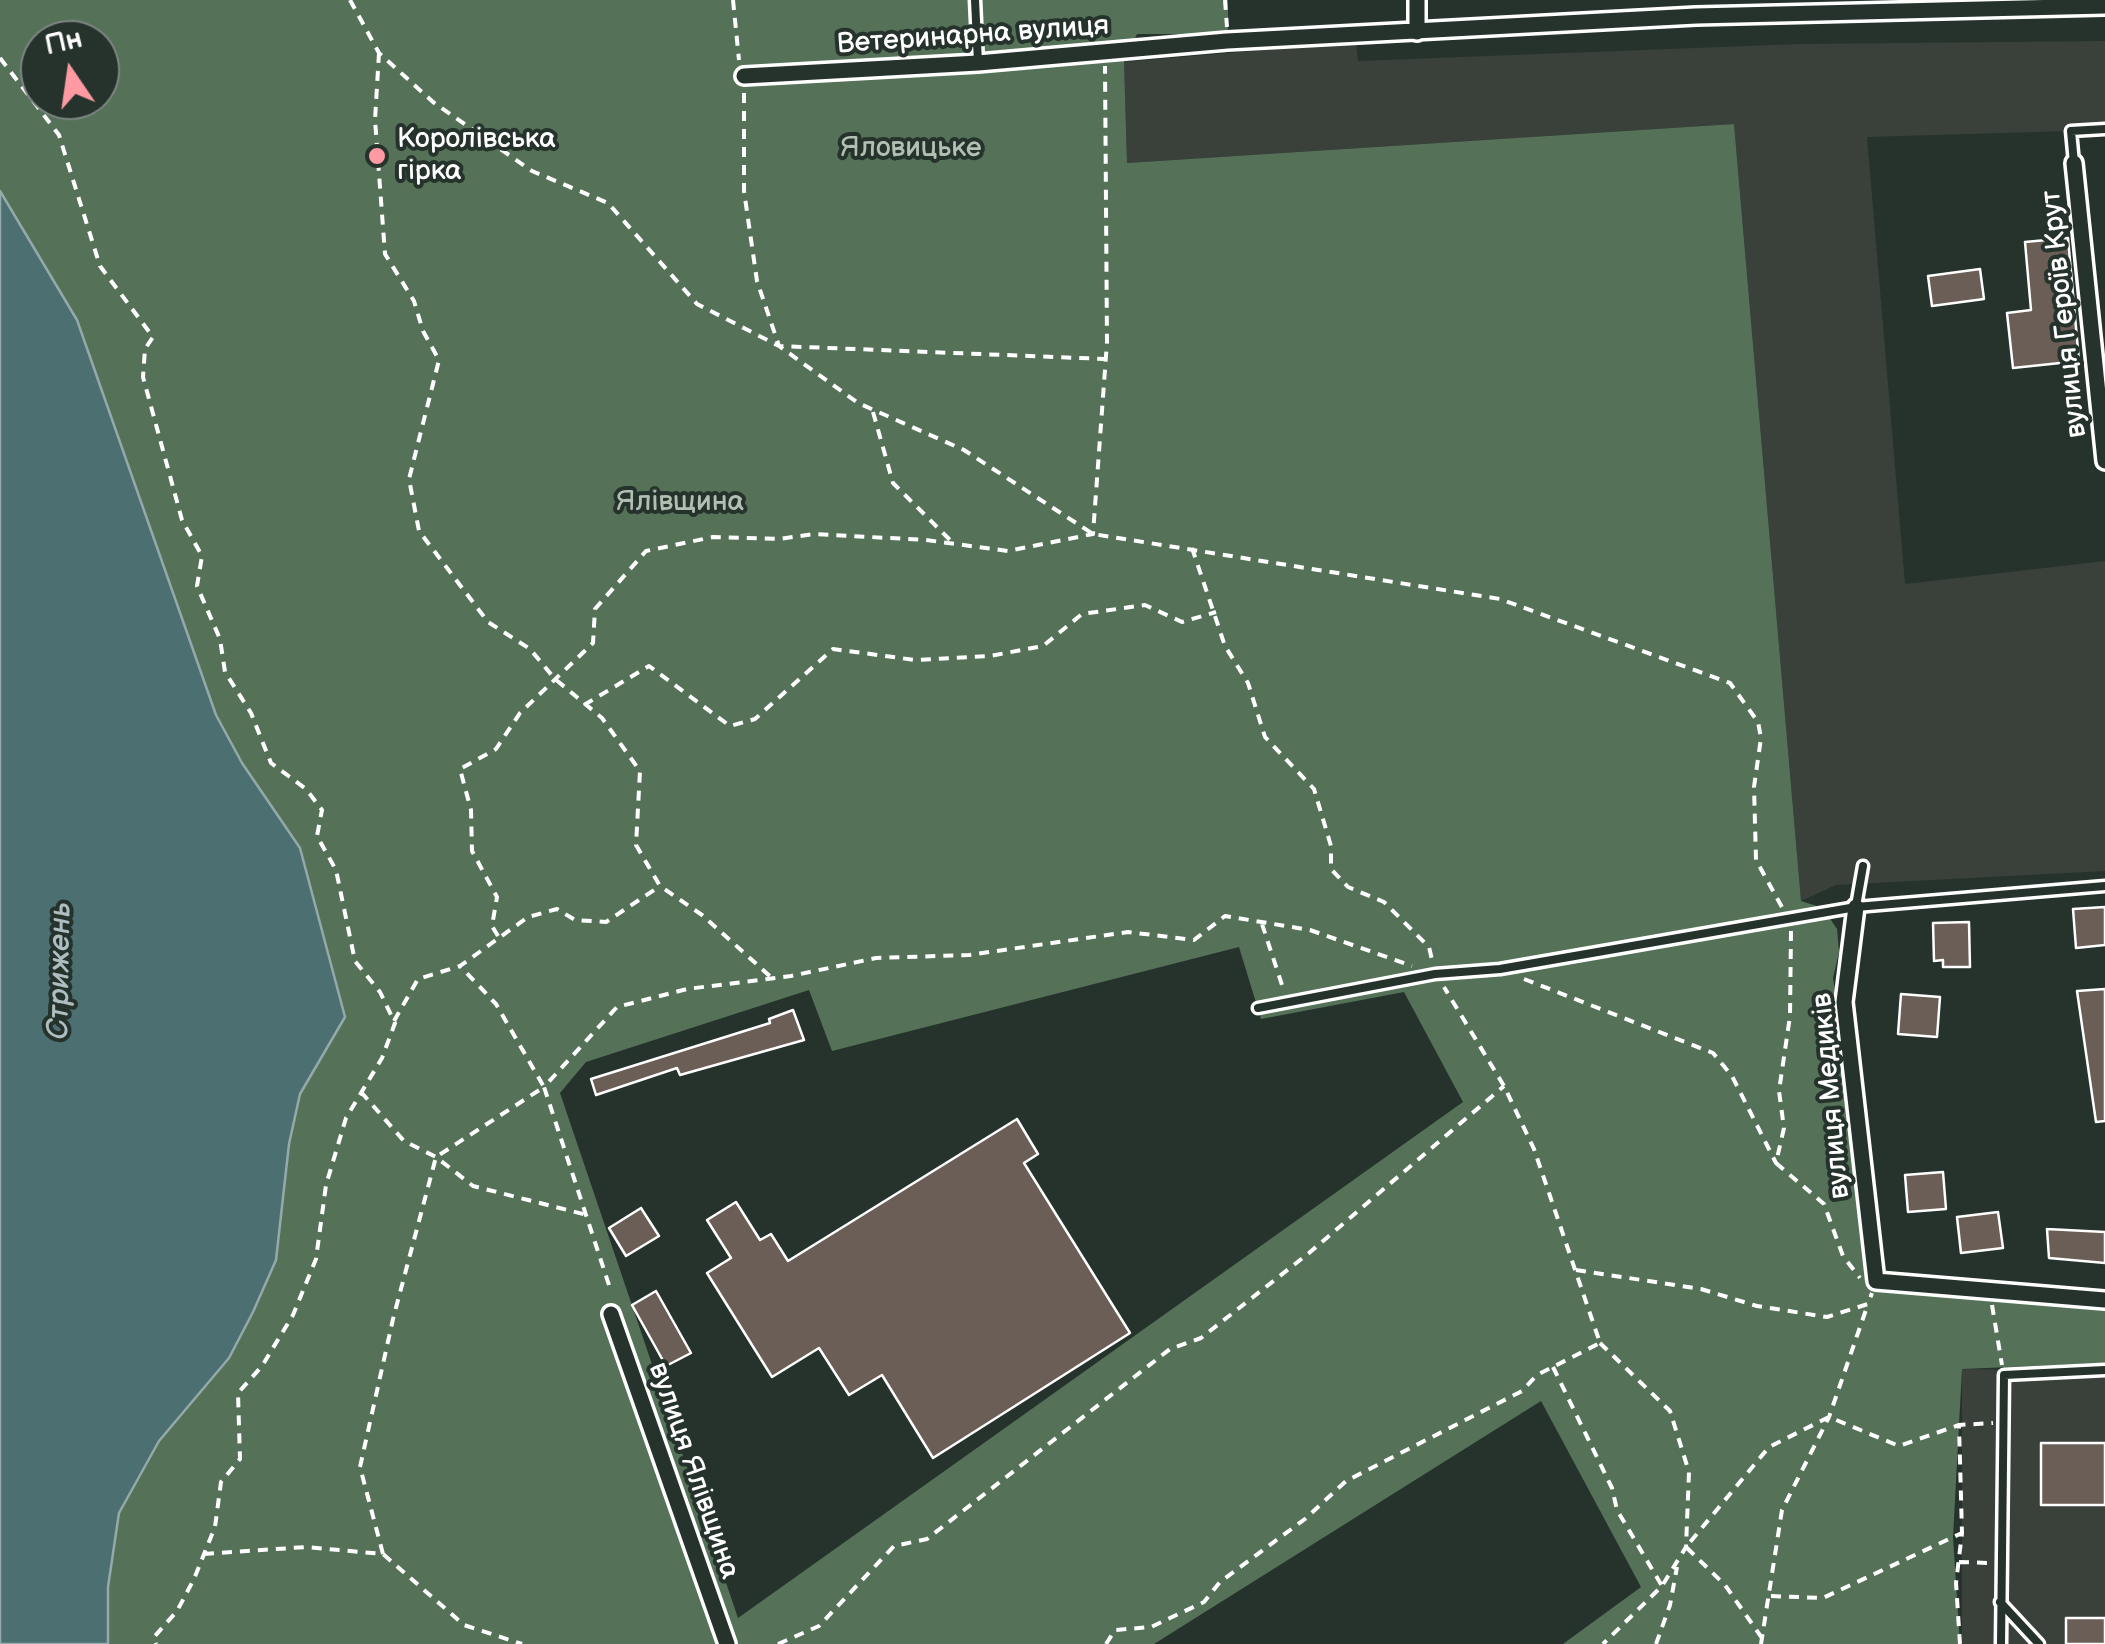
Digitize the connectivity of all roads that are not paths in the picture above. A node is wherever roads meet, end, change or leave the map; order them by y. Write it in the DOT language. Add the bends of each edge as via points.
graph roads {
  1 [pos="975,0"];
  2 [pos="1417,0"];
  3 [pos="2062,4"];
  4 [pos="2105,6"];
  5 [pos="1696,8"];
  6 [pos="1417,32"];
  7 [pos="978,63"];
  8 [pos="744,76"];
  9 [pos="2105,129"];
  10 [pos="2074,163"];
  11 [pos="2105,461"];
  12 [pos="1863,866"];
  13 [pos="2105,886"];
  14 [pos="1856,906"];
  15 [pos="1258,1008"];
  16 [pos="2105,1300"];
  17 [pos="611,1314"];
  18 [pos="2105,1370"];
  19 [pos="2000,1602"];
  20 [pos="727,1644"];
  21 [pos="2001,1644"];
  22 [pos="2039,1644"];
  1 -- 7 [label="lane"];
  2 -- 6 [label="street"];
  3 -- 4 [label="street, Ветеринарна вулиця"];
  3 -- 5 [label="street, Ветеринарна вулиця"];
  5 -- 6 [label="street, Ветеринарна вулиця"];
  6 -- 7 [label="street, Ветеринарна вулиця"];
  7 -- 8 [label="street, Ветеринарна вулиця"];
  9 -- 10 [label="lane" via="2071,131"];
  10 -- 11 [label="street, вулиця Героїв Крут"];
  12 -- 14 [label="lane"];
  13 -- 14 [label="lane"];
  14 -- 15 [label="lane"];
  14 -- 16 [label="street, вулиця Медиків" via="1844,1002 1876,1281"];
  17 -- 20 [label="street, вулиця Ялівщина"];
  18 -- 19 [label="lane" via="2004,1375"];
  19 -- 21 [label="lane"];
  19 -- 22 [label="lane"];
}
